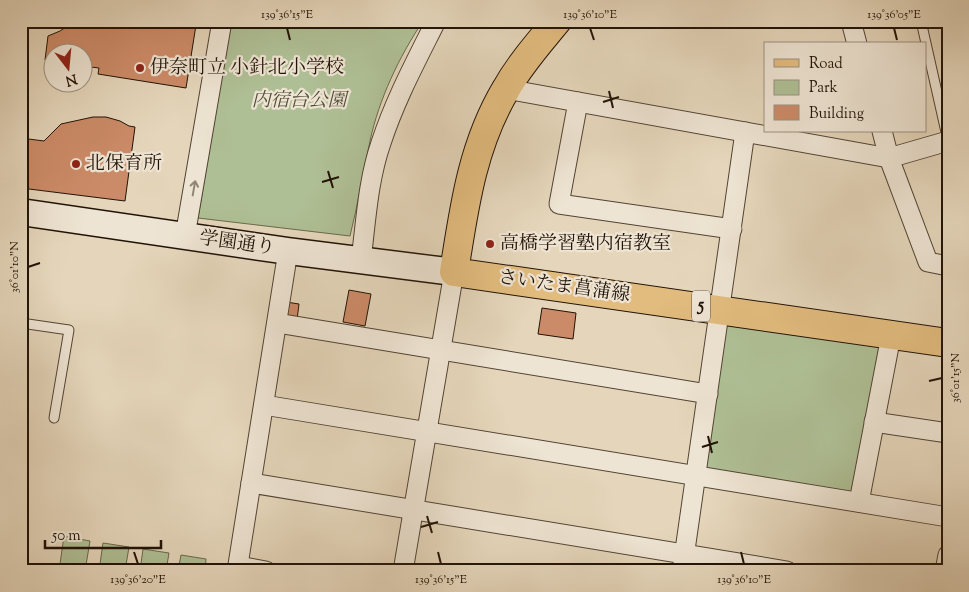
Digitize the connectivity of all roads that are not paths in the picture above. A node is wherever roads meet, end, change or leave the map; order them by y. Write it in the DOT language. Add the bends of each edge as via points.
graph roads {
  1 [pos="222,21"];
  2 [pos="436,21"];
  3 [pos="851,21"];
  4 [pos="921,21"];
  5 [pos="551,23"];
  6 [pos="856,42"];
  7 [pos="926,42"];
  8 [pos="926,43"];
  9 [pos="506,89"];
  10 [pos="578,102"];
  11 [pos="745,132"];
  12 [pos="882,132"];
  13 [pos="948,141"];
  14 [pos="889,158"];
  15 [pos="21,212"];
  16 [pos="732,229"];
  17 [pos="185,236"];
  18 [pos="288,251"];
  19 [pos="361,260"];
  20 [pos="948,266"];
  21 [pos="454,272"];
  22 [pos="721,309"];
  23 [pos="21,323"];
  24 [pos="277,323"];
  25 [pos="891,336"];
  26 [pos="948,343"];
  27 [pos="441,350"];
  28 [pos="708,394"];
  29 [pos="264,405"];
  30 [pos="54,418"];
  31 [pos="874,422"];
  32 [pos="427,432"];
  33 [pos="948,433"];
  34 [pos="696,476"];
  35 [pos="251,483"];
  36 [pos="859,502"];
  37 [pos="414,510"];
  38 [pos="948,517"];
  39 [pos="948,555"];
  40 [pos="683,562"];
  41 [pos="238,568"];
  42 [pos="266,571"];
  43 [pos="403,571"];
  44 [pos="787,571"];
  45 [pos="945,571"];
  17 -- 1 [label="street, one-way"];
  2 -- 19 [label="street" via="399,95 380,144 371,180"];
  3 -- 6 [label="street"];
  4 -- 7 [label="lane"];
  5 -- 9 [label="main road"];
  8 -- 13 [label="lane"];
  9 -- 10 [label="street"];
  9 -- 21 [label="main road" via="482,138 466,195"];
  10 -- 11 [label="street"];
  10 -- 16 [label="street" via="558,204"];
  11 -- 14 [label="street"];
  11 -- 16 [label="street"];
  12 -- 14 [label="street"];
  13 -- 14 [label="street"];
  14 -- 20 [label="street" via="928,262"];
  15 -- 17 [label="street, 学園通り"];
  16 -- 22 [label="street"];
  17 -- 18 [label="street, 学園通り"];
  18 -- 19 [label="street, 学園通り"];
  18 -- 24 [label="street"];
  19 -- 21 [label="street, 学園通り"];
  21 -- 22 [label="main road, さいたま菖蒲線 / 5"];
  21 -- 27 [label="street"];
  22 -- 25 [label="main road, さいたま菖蒲線 / 5"];
  22 -- 28 [label="street"];
  23 -- 30 [label="lane" via="70,330"];
  24 -- 27 [label="street"];
  24 -- 29 [label="street"];
  25 -- 26 [label="main road, さいたま菖蒲線 / 5"];
  25 -- 31 [label="street"];
  27 -- 28 [label="street"];
  27 -- 32 [label="street"];
  28 -- 34 [label="street"];
  29 -- 32 [label="street"];
  29 -- 35 [label="street"];
  31 -- 33 [label="street"];
  31 -- 36 [label="street"];
  32 -- 34 [label="street"];
  32 -- 37 [label="street"];
  34 -- 36 [label="street"];
  34 -- 40 [label="street"];
  35 -- 37 [label="street"];
  35 -- 41 [label="street"];
  36 -- 38 [label="street"];
  37 -- 40 [label="street"];
  37 -- 43 [label="street"];
  39 -- 45 [label="street"];
  40 -- 44 [label="street"];
  41 -- 42 [label="street"];
}
